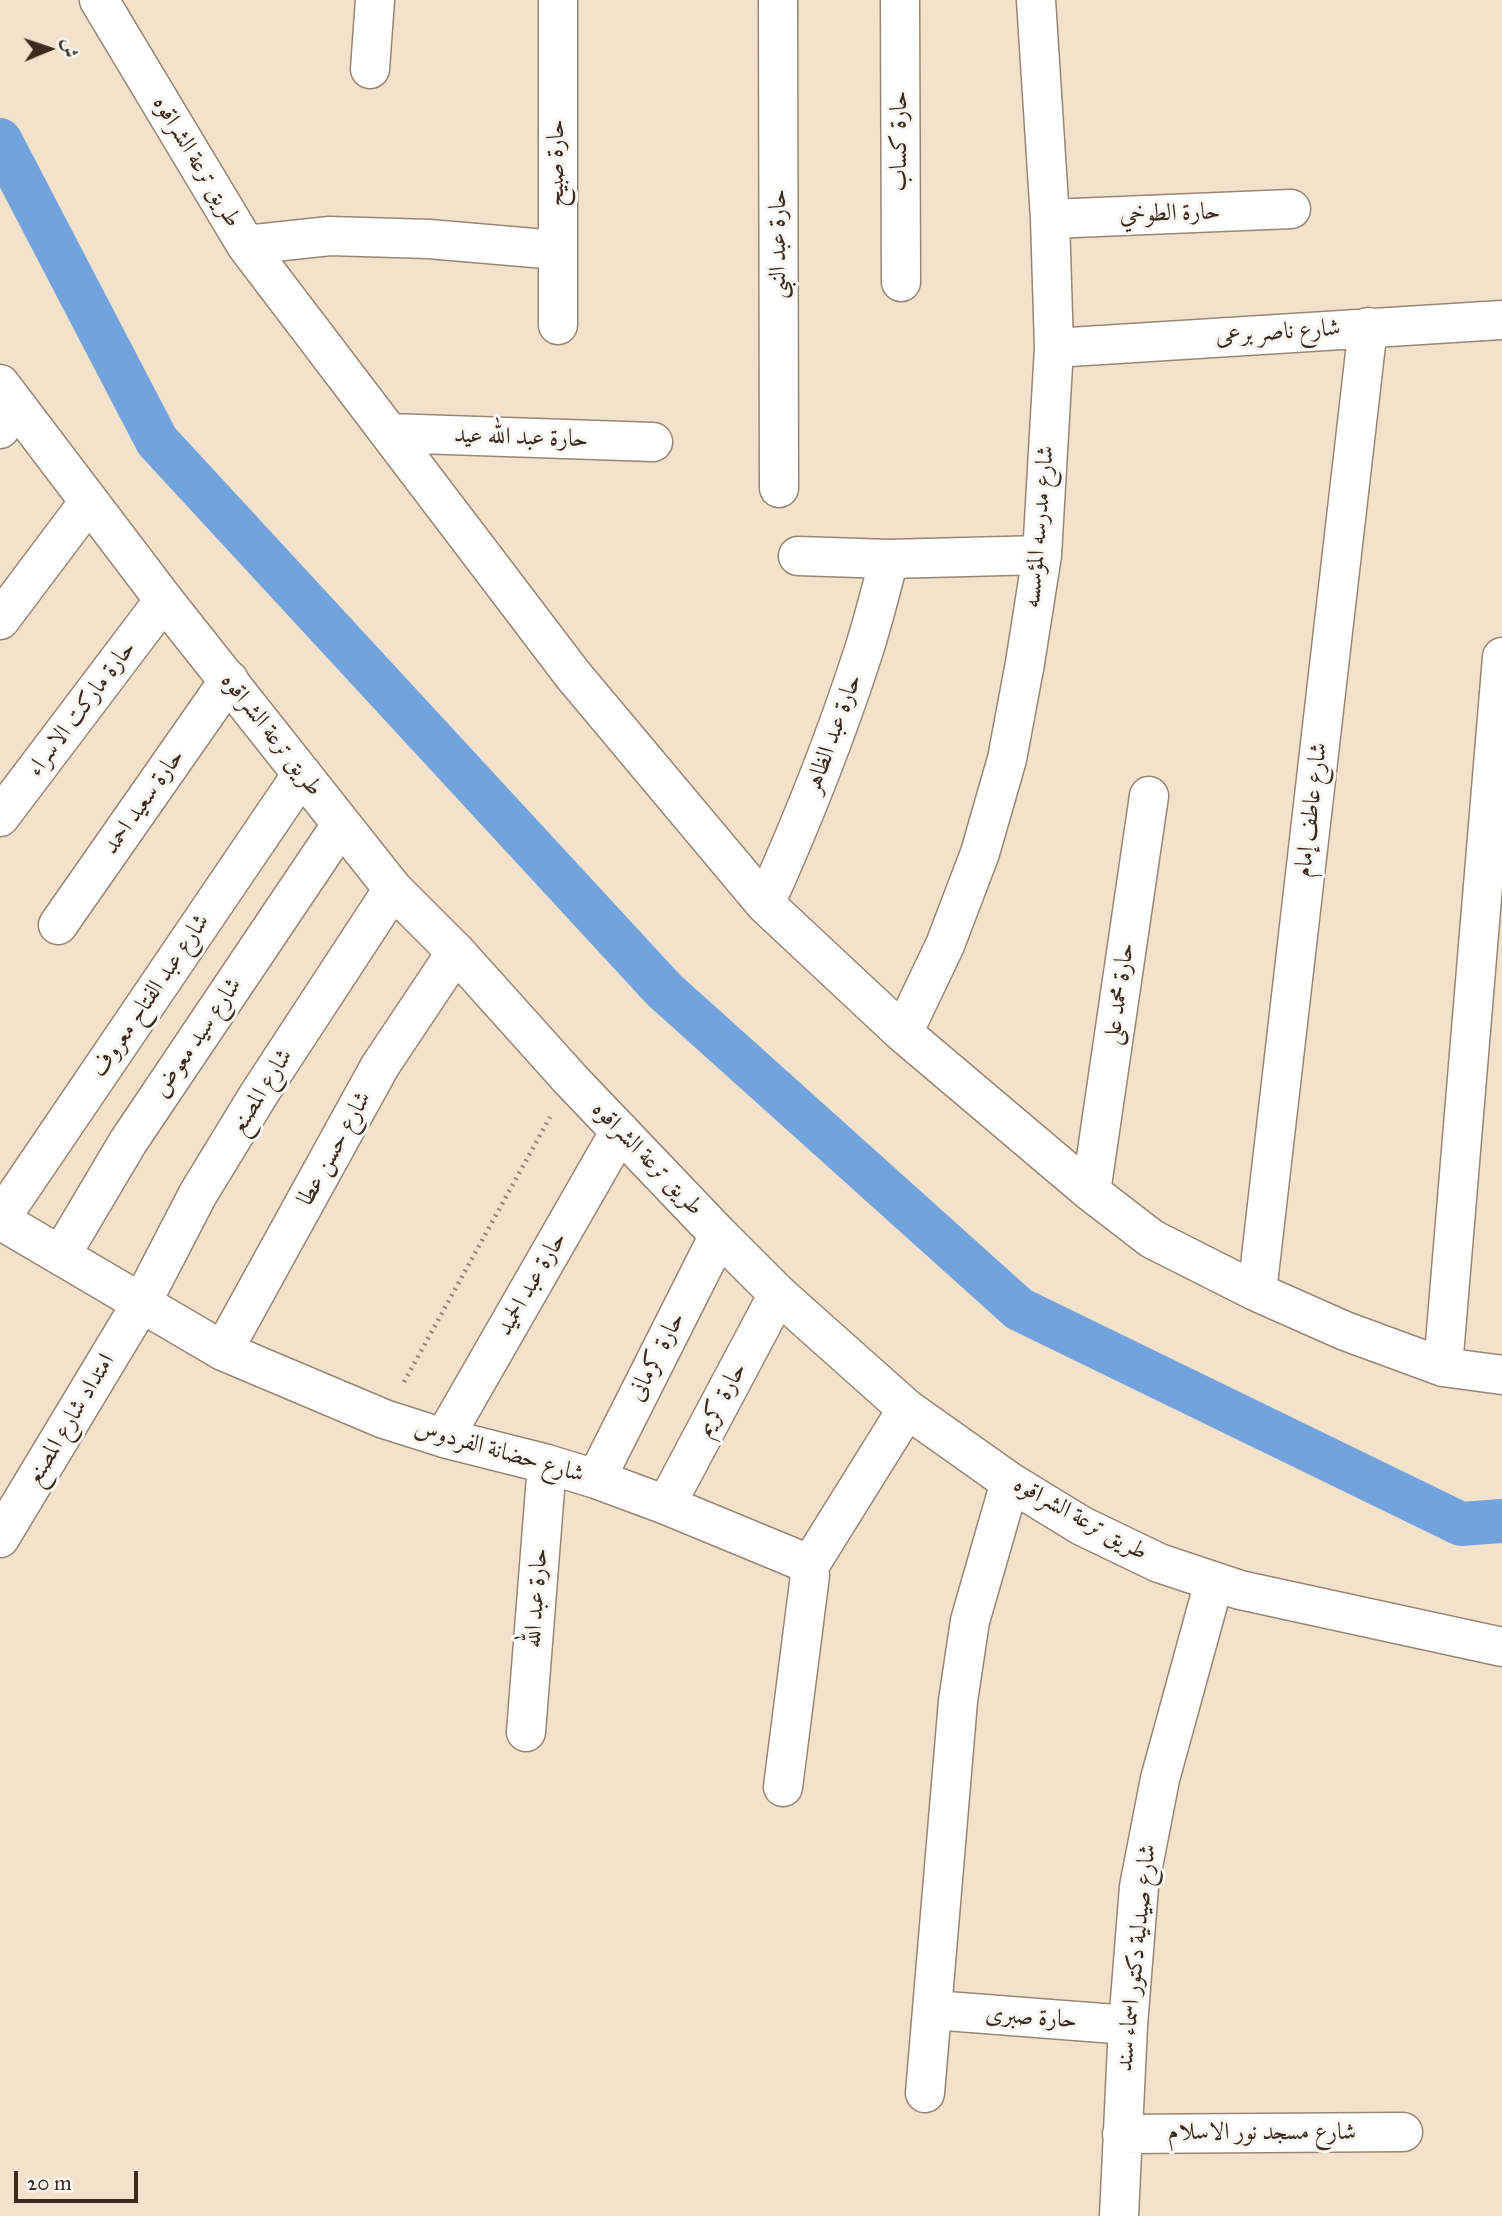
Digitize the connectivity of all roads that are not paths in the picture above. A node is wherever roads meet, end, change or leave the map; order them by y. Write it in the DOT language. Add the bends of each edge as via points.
graph roads {
  1 [pos="99,0"];
  2 [pos="375,0"];
  3 [pos="558,0"];
  4 [pos="778,0"];
  5 [pos="900,0"];
  6 [pos="1036,0"];
  7 [pos="370,69"];
  8 [pos="1291,209"];
  9 [pos="1050,219"];
  10 [pos="246,244"];
  11 [pos="557,250"];
  12 [pos="901,282"];
  13 [pos="1502,320"];
  14 [pos="558,325"];
  15 [pos="1368,327"];
  16 [pos="1054,348"];
  17 [pos="6,407"];
  18 [pos="389,433"];
  19 [pos="653,442"];
  20 [pos="779,488"];
  21 [pos="88,503"];
  22 [pos="1042,555"];
  23 [pos="798,556"];
  24 [pos="889,559"];
  25 [pos="164,600"];
  26 [pos="0,620"];
  27 [pos="1502,657"];
  28 [pos="229,680"];
  29 [pos="302,774"];
  30 [pos="1149,796"];
  31 [pos="0,817"];
  32 [pos="341,825"];
  33 [pos="393,889"];
  34 [pos="765,904"];
  35 [pos="58,925"];
  36 [pos="456,952"];
  37 [pos="903,1033"];
  38 [pos="620,1130"];
  39 [pos="1091,1192"];
  40 [pos="0,1220"];
  41 [pos="719,1235"];
  42 [pos="61,1255"];
  43 [pos="1257,1293"];
  44 [pos="778,1294"];
  45 [pos="142,1302"];
  46 [pos="223,1351"];
  47 [pos="1443,1367"];
  48 [pos="1502,1375"];
  49 [pos="907,1409"];
  50 [pos="444,1438"];
  51 [pos="547,1464"];
  52 [pos="596,1479"];
  53 [pos="1010,1482"];
  54 [pos="666,1505"];
  55 [pos="0,1538"];
  56 [pos="808,1568"];
  57 [pos="1214,1581"];
  58 [pos="1502,1647"];
  59 [pos="526,1732"];
  60 [pos="783,1787"];
  61 [pos="933,2010"];
  62 [pos="1128,2025"];
  63 [pos="925,2093"];
  64 [pos="1402,2132"];
  65 [pos="1122,2134"];
  66 [pos="1119,2216"];
  1 -- 10 [label="street, طريق ترعة الشراقوه"];
  2 -- 7 [label="street"];
  3 -- 11 [label="street, حارة صبيح"];
  4 -- 20 [label="street, حارة عبد النبى"];
  5 -- 12 [label="street, حارة كساب"];
  6 -- 9 [label="street, شارع مدرسه المؤسسه"];
  8 -- 9 [label="street, حارة الطوخي"];
  9 -- 16 [label="street, شارع مدرسه المؤسسه"];
  10 -- 11 [label="street" via="330,236"];
  10 -- 18 [label="street, طريق ترعة الشراقوه"];
  11 -- 14 [label="street, حارة صبيح"];
  13 -- 15 [label="street, شارع ناصر برعى"];
  15 -- 16 [label="street, شارع ناصر برعى"];
  15 -- 43 [label="street, شارع عاطف إمام"];
  16 -- 22 [label="street, شارع مدرسه المؤسسه"];
  17 -- 21 [label="street, طريق ترعة الشراقوه"];
  18 -- 19 [label="street, حارة عبد الله عيد"];
  18 -- 34 [label="street, طريق ترعة الشراقوه" via="573,676"];
  21 -- 25 [label="street, طريق ترعة الشراقوه"];
  21 -- 26 [label="street"];
  22 -- 24 [label="street"];
  22 -- 37 [label="street, شارع مدرسه المؤسسه" via="1007,759 981,853 945,945"];
  23 -- 24 [label="street"];
  24 -- 34 [label="street, حارة عبد الظاهر" via="835,736"];
  25 -- 28 [label="street, طريق ترعة الشراقوه"];
  25 -- 31 [label="street, حارة ماركت الاسراء"];
  27 -- 47 [label="street"];
  28 -- 29 [label="street, طريق ترعة الشراقوه"];
  28 -- 35 [label="street, حارة سعيد احمد"];
  29 -- 32 [label="street, طريق ترعة الشراقوه"];
  29 -- 40 [label="street, شارع عبد الفتاح معروف"];
  30 -- 39 [label="street, حارة محمد على"];
  32 -- 33 [label="street, طريق ترعة الشراقوه"];
  32 -- 42 [label="street, شارع سيد معوض" via="128,1142"];
  33 -- 36 [label="street, طريق ترعة الشراقوه"];
  33 -- 45 [label="street, شارع المصنع" via="198,1194"];
  34 -- 37 [label="street, طريق ترعة الشراقوه"];
  36 -- 38 [label="street, طريق ترعة الشراقوه"];
  36 -- 46 [label="street, شارع حسن عطا" via="380,1066"];
  37 -- 39 [label="street, طريق ترعة الشراقوه"];
  38 -- 41 [label="street, طريق ترعة الشراقوه"];
  38 -- 50 [label="street, حارة عبد الحميد"];
  39 -- 43 [label="street, طريق ترعة الشراقوه" via="1152,1239"];
  40 -- 42 [label="street, شارع حضانة الفردوس"];
  41 -- 44 [label="street, طريق ترعة الشراقوه"];
  41 -- 52 [label="street, حارة كرمانى"];
  42 -- 45 [label="street, شارع حضانة الفردوس"];
  43 -- 47 [label="street, طريق ترعة الشراقوه"];
  44 -- 49 [label="street, طريق ترعة الشراقوه"];
  44 -- 54 [label="street, حارة كريم"];
  45 -- 46 [label="street, شارع حضانة الفردوس"];
  45 -- 55 [label="street, امتداد شارع المصنع"];
  46 -- 50 [label="street, شارع حضانة الفردوس" via="384,1419"];
  47 -- 48 [label="street, طريق ترعة الشراقوه"];
  49 -- 53 [label="street, طريق ترعة الشراقوه"];
  49 -- 56 [label="street"];
  50 -- 51 [label="street, شارع حضانة الفردوس"];
  51 -- 52 [label="street, شارع حضانة الفردوس"];
  51 -- 59 [label="street, حارة عبد الله"];
  52 -- 54 [label="street, شارع حضانة الفردوس"];
  53 -- 57 [label="street, طريق ترعة الشراقوه" via="1083,1526 1160,1563"];
  53 -- 61 [label="street" via="966,1646"];
  54 -- 56 [label="street, شارع حضانة الفردوس" via="798,1558"];
  56 -- 60 [label="street"];
  57 -- 58 [label="street, طريق ترعة الشراقوه"];
  57 -- 62 [label="street, شارع صيدلية دكتور اسماء سند" via="1160,1779 1139,1887"];
  61 -- 62 [label="street, حارة صبرى"];
  61 -- 63 [label="street"];
  62 -- 65 [label="street, شارع صيدلية دكتور اسماء سند"];
  64 -- 65 [label="street, شارع مسجد نور الاسلام"];
  65 -- 66 [label="street, شارع صيدلية دكتور اسماء سند"];
}
